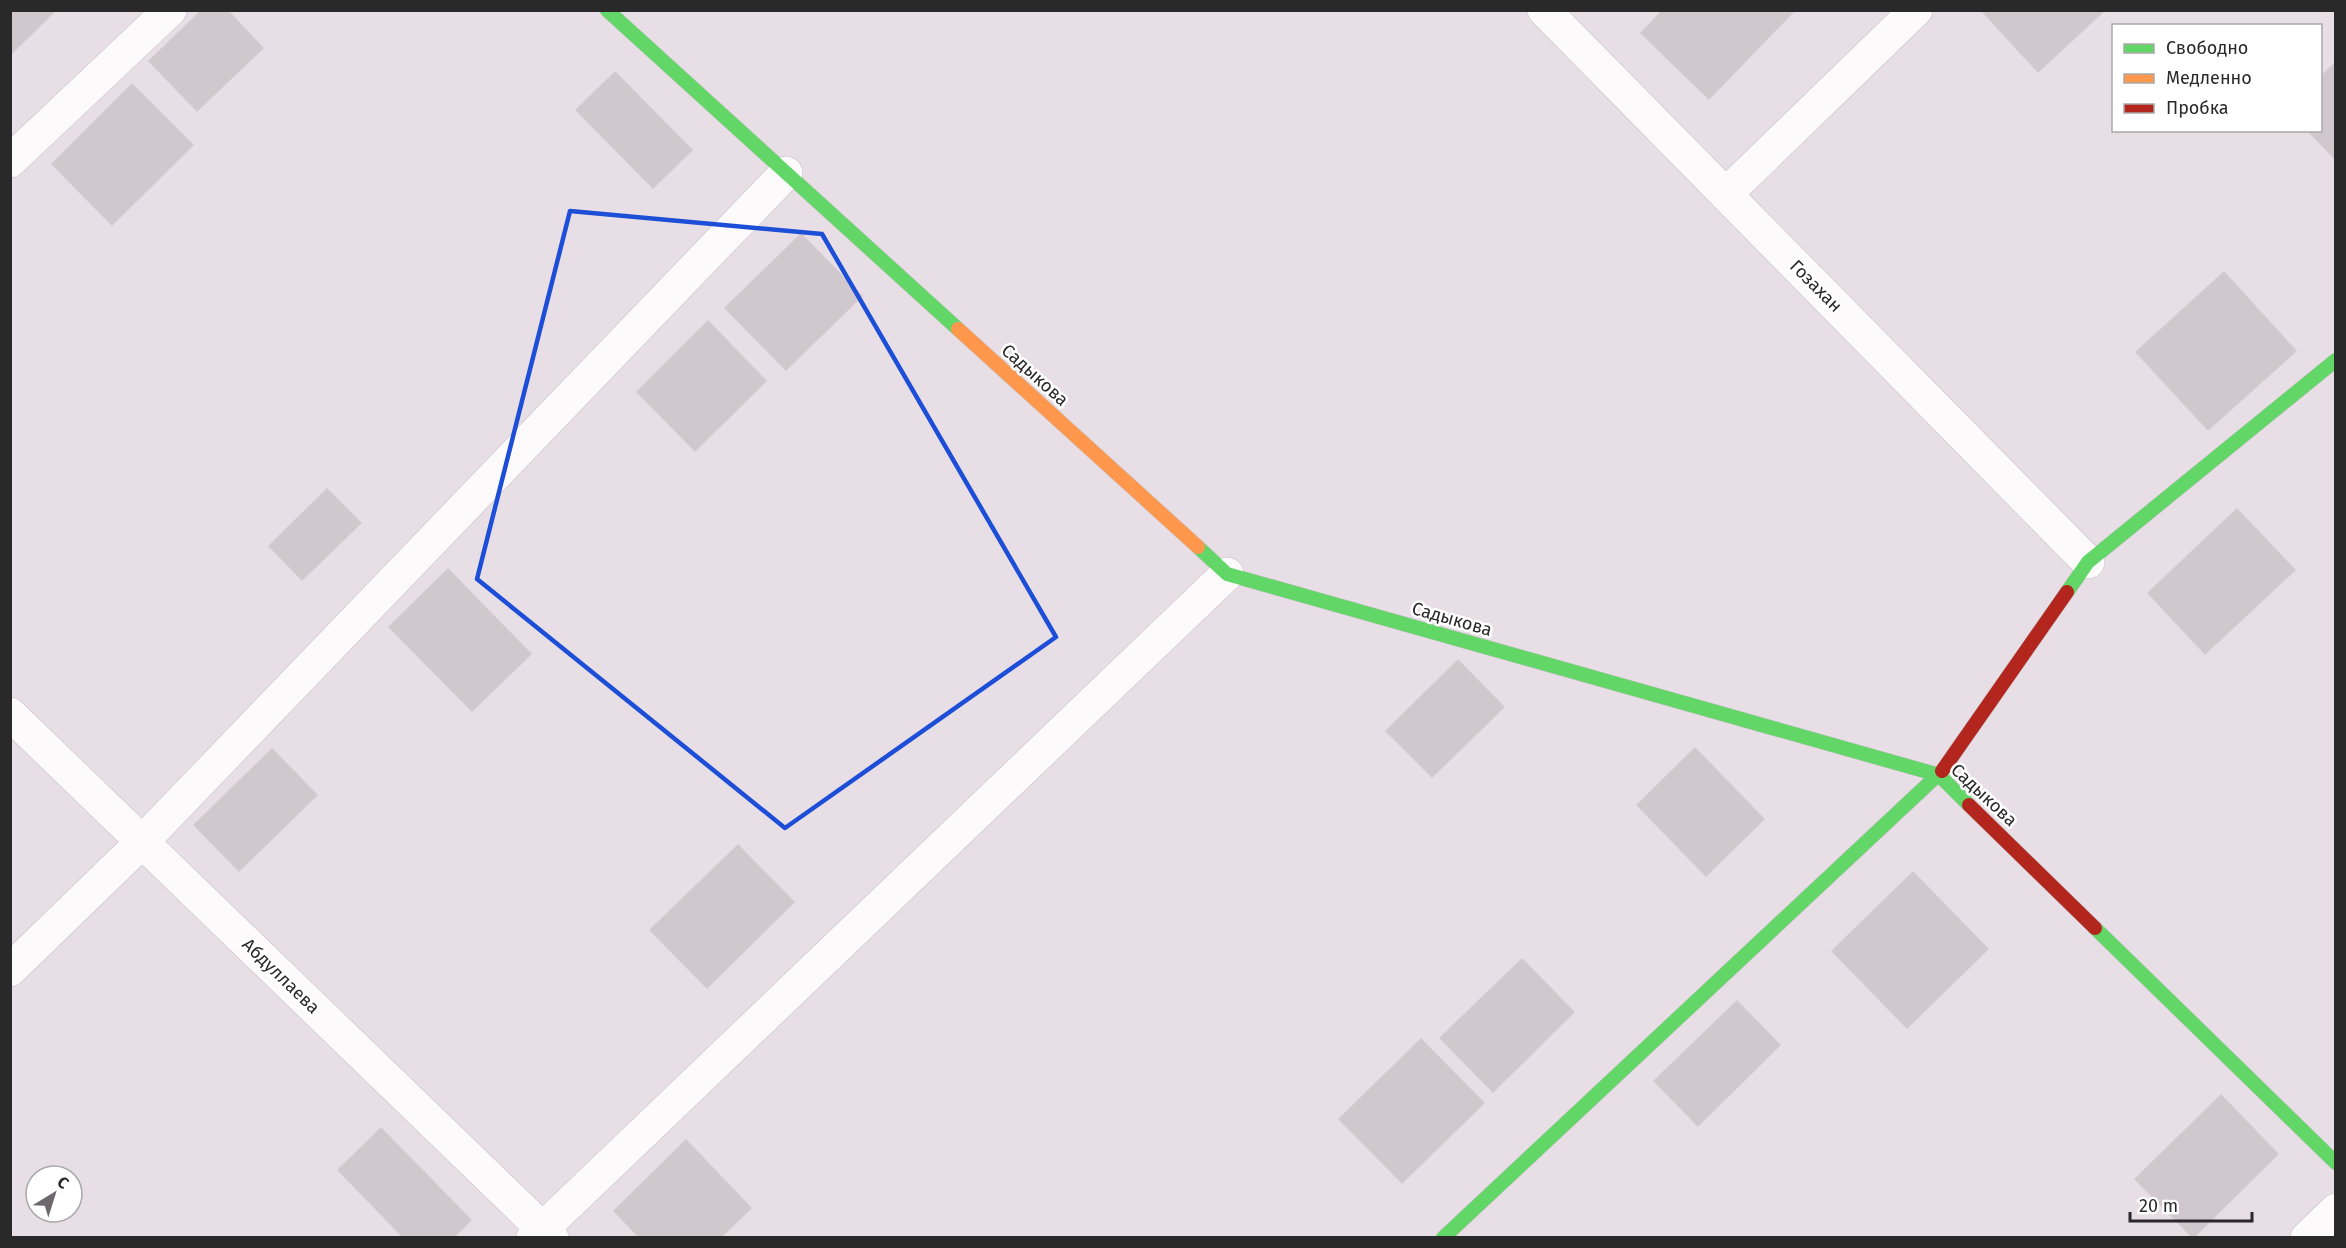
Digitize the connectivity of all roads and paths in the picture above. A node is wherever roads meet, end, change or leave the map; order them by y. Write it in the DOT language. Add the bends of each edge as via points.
graph roads {
  1 [pos="170,10"];
  2 [pos="607,10"];
  3 [pos="1544,10"];
  4 [pos="1916,10"];
  5 [pos="10,161"];
  6 [pos="786,173"];
  7 [pos="1726,195"];
  8 [pos="2336,360"];
  9 [pos="2088,562"];
  10 [pos="1227,574"];
  11 [pos="10,714"];
  12 [pos="1939,775"];
  13 [pos="141,843"];
  14 [pos="10,970"];
  15 [pos="2336,1163"];
  16 [pos="2336,1210"];
  17 [pos="542,1234"];
  18 [pos="1443,1238"];
  19 [pos="2307,1238"];
  1 -- 5 [label="street"];
  2 -- 6 [label="street, Садыкова"];
  3 -- 7 [label="street, Гозахан"];
  4 -- 7 [label="street"];
  6 -- 10 [label="street, Садыкова"];
  6 -- 13 [label="street"];
  7 -- 9 [label="street, Гозахан"];
  8 -- 9 [label="street"];
  9 -- 12 [label="street"];
  10 -- 12 [label="street, Садыкова"];
  10 -- 17 [label="street"];
  11 -- 13 [label="street, Абдуллаева"];
  12 -- 15 [label="street, Садыкова"];
  12 -- 18 [label="street"];
  13 -- 14 [label="street"];
  13 -- 17 [label="street, Абдуллаева"];
  16 -- 19 [label="street"];
}
